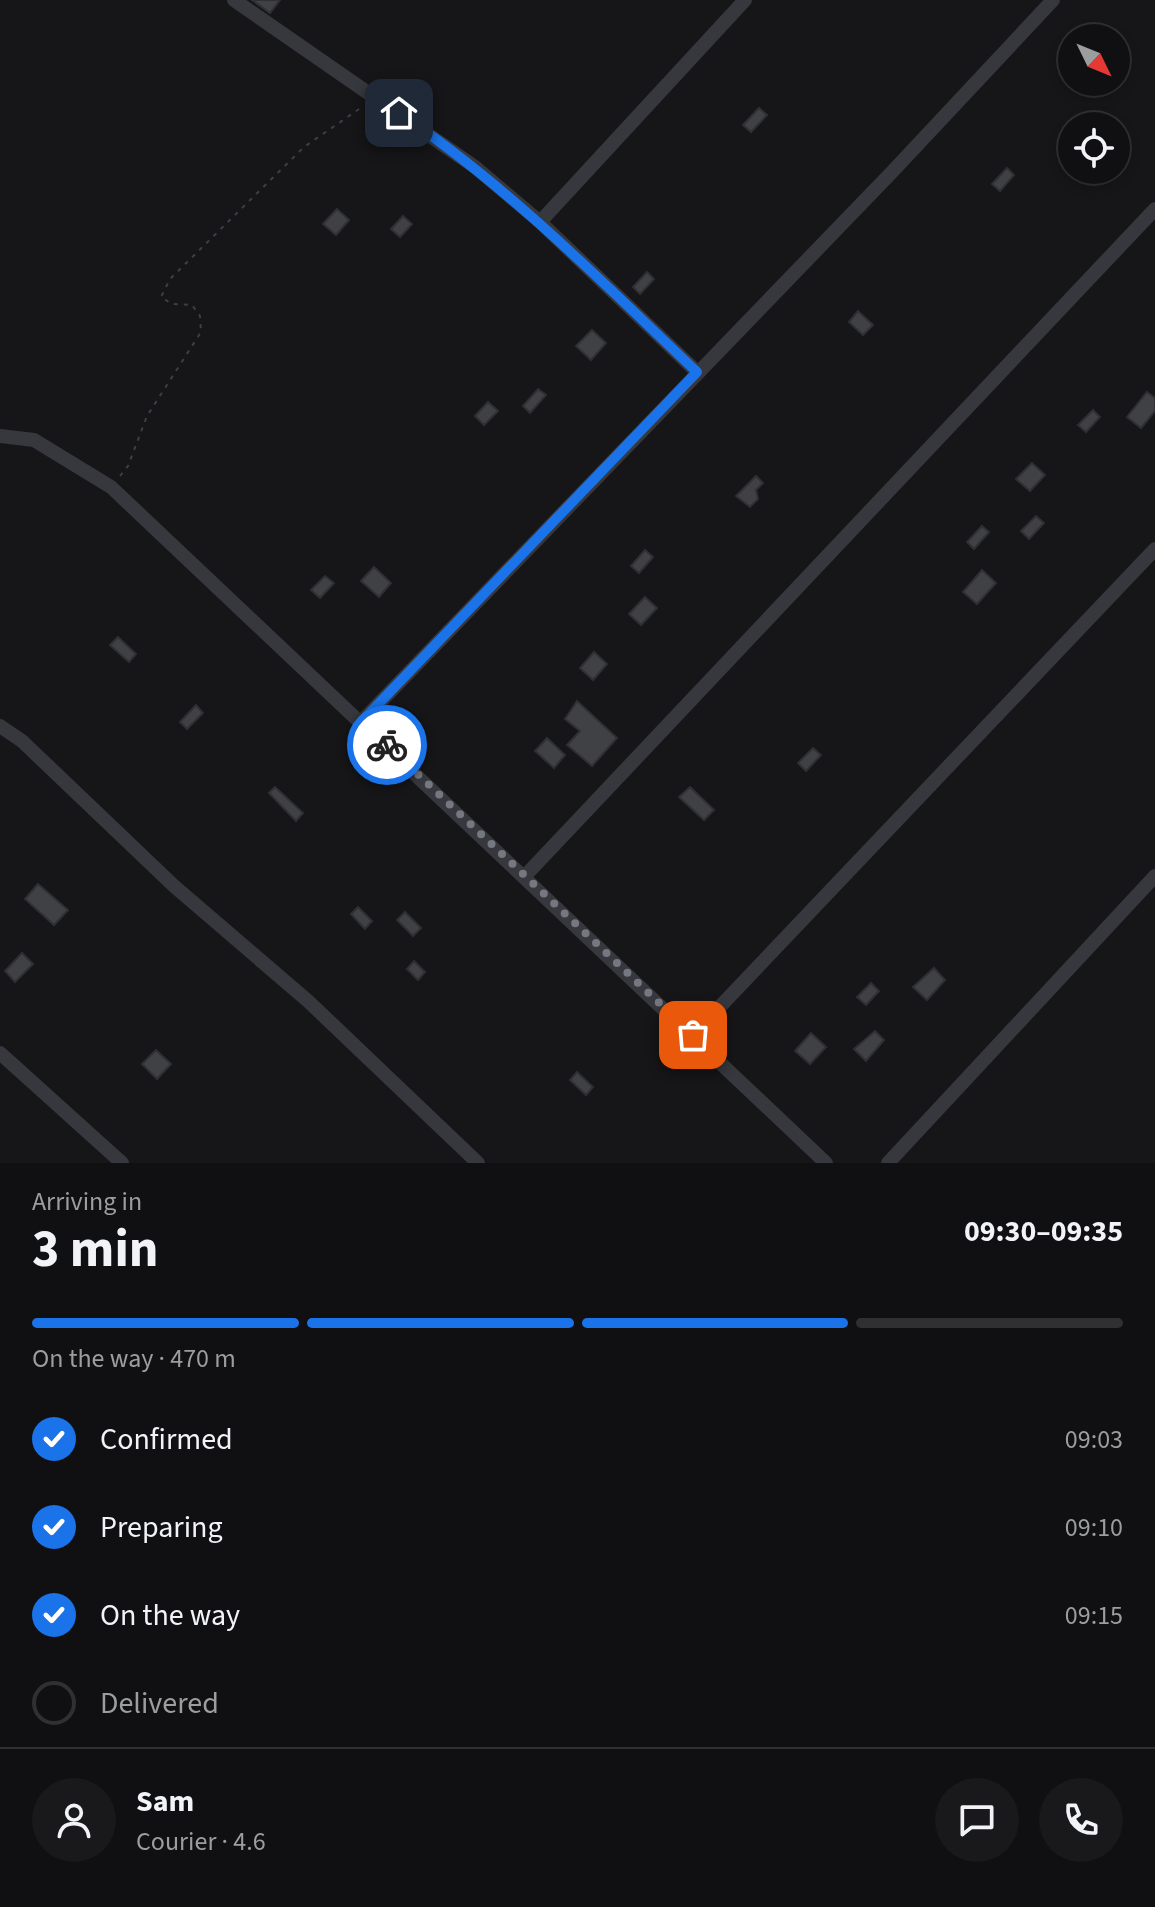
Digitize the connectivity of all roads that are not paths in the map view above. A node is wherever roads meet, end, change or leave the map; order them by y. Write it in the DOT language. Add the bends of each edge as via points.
graph roads {
  1 [pos="234,0"];
  2 [pos="745,0"];
  3 [pos="1053,0"];
  4 [pos="1155,209"];
  5 [pos="540,222"];
  6 [pos="697,372"];
  7 [pos="0,436"];
  8 [pos="1155,549"];
  9 [pos="362,721"];
  10 [pos="0,726"];
  11 [pos="1155,876"];
  12 [pos="524,877"];
  13 [pos="693,1035"];
  14 [pos="0,1053"];
  15 [pos="122,1163"];
  16 [pos="478,1163"];
  17 [pos="826,1163"];
  18 [pos="888,1163"];
  1 -- 5 [label="street" via="447,146"];
  2 -- 5 [label="street"];
  3 -- 6 [label="street"];
  4 -- 12 [label="street"];
  5 -- 6 [label="street"];
  6 -- 9 [label="street"];
  7 -- 9 [label="street" via="34,440 111,487"];
  8 -- 13 [label="street"];
  9 -- 12 [label="street"];
  10 -- 16 [label="street" via="308,1001"];
  11 -- 18 [label="street"];
  12 -- 13 [label="street"];
  13 -- 17 [label="street"];
  14 -- 15 [label="street"];
}
